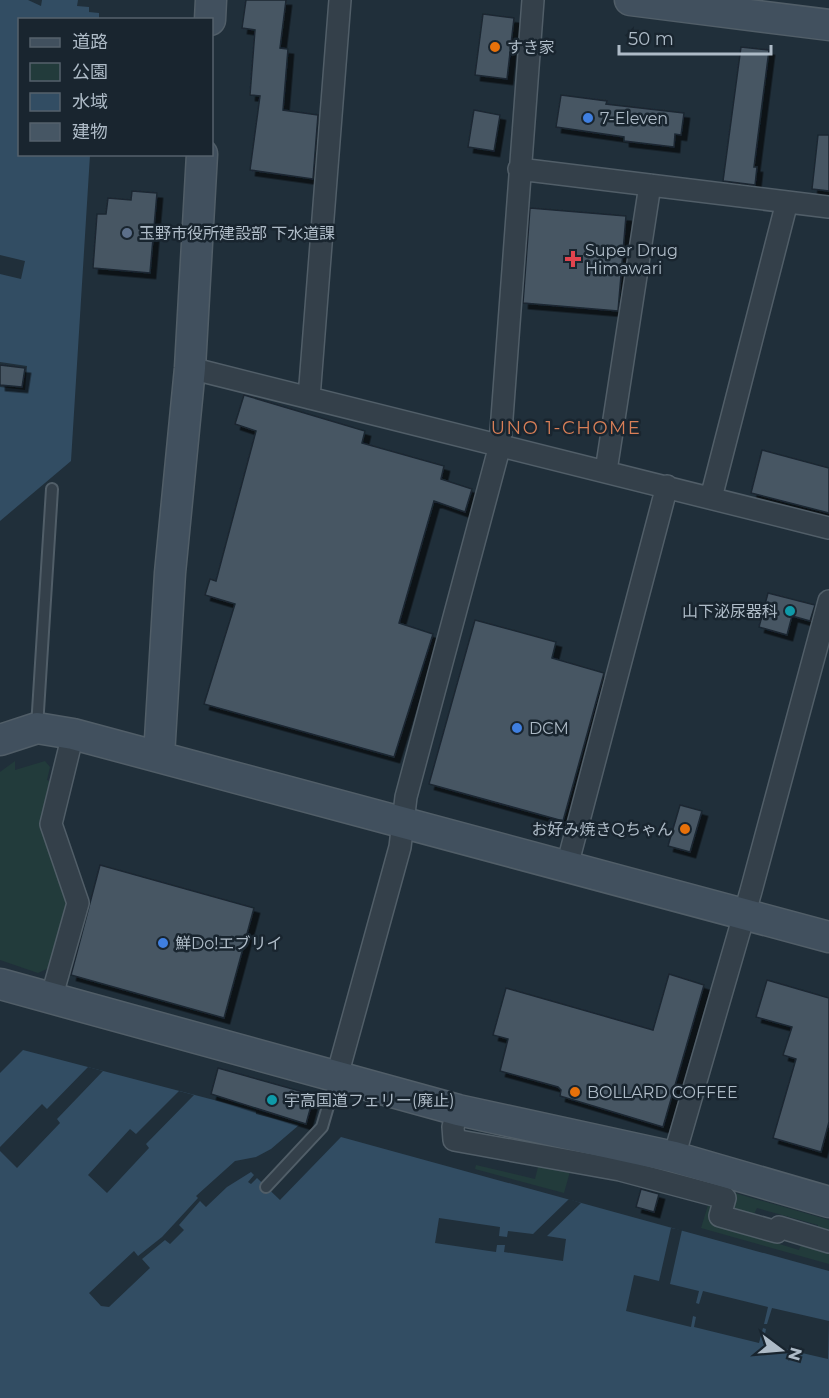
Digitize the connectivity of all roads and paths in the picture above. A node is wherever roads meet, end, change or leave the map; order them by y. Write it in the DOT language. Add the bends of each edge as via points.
graph roads {
  1 [pos="211,0"];
  2 [pos="340,0"];
  3 [pos="532,0"];
  4 [pos="630,0"];
  5 [pos="210,18"];
  6 [pos="829,25"];
  7 [pos="202,156"];
  8 [pos="519,169"];
  9 [pos="650,185"];
  10 [pos="787,202"];
  11 [pos="829,207"];
  12 [pos="190,368"];
  13 [pos="309,398"];
  14 [pos="500,445"];
  15 [pos="606,471"];
  16 [pos="667,486"];
  17 [pos="52,489"];
  18 [pos="711,498"];
  19 [pos="829,528"];
  20 [pos="829,601"];
  21 [pos="37,728"];
  22 [pos="73,734"];
  23 [pos="0,740"];
  24 [pos="159,756"];
  25 [pos="403,822"];
  26 [pos="567,866"];
  27 [pos="744,914"];
  28 [pos="829,938"];
  29 [pos="0,984"];
  30 [pos="51,999"];
  31 [pos="337,1076"];
  32 [pos="458,1110"];
  33 [pos="674,1157"];
  34 [pos="266,1187"];
  35 [pos="829,1202"];
  36 [pos="829,1242"];
  1 -- 5 [label="street"];
  2 -- 13 [label="street"];
  3 -- 8 [label="street"];
  4 -- 6 [label="street"];
  7 -- 12 [label="street"];
  8 -- 9 [label="street"];
  8 -- 14 [label="street"];
  9 -- 10 [label="street"];
  9 -- 15 [label="street"];
  10 -- 11 [label="street"];
  10 -- 18 [label="street"];
  12 -- 13 [label="street"];
  12 -- 24 [label="street" via="170,573"];
  13 -- 14 [label="street"];
  14 -- 15 [label="street"];
  14 -- 25 [label="street" via="406,797"];
  15 -- 16 [label="street"];
  16 -- 18 [label="street"];
  16 -- 26 [label="street"];
  17 -- 21 [label="lane"];
  18 -- 19 [label="street"];
  20 -- 27 [label="street"];
  21 -- 22 [label="street"];
  21 -- 23 [label="street"];
  22 -- 24 [label="street"];
  22 -- 30 [label="street" via="51,824 78,903"];
  24 -- 25 [label="street"];
  25 -- 26 [label="street"];
  25 -- 31 [label="street" via="400,847"];
  26 -- 27 [label="street"];
  27 -- 28 [label="street"];
  27 -- 33 [label="street"];
  29 -- 30 [label="street"];
  30 -- 31 [label="street"];
  31 -- 32 [label="street"];
  31 -- 34 [label="lane" via="322,1127"];
  32 -- 33 [label="street"];
  32 -- 36 [label="street" via="454,1140 620,1170 725,1198 720,1216"];
  33 -- 35 [label="street"];
}
